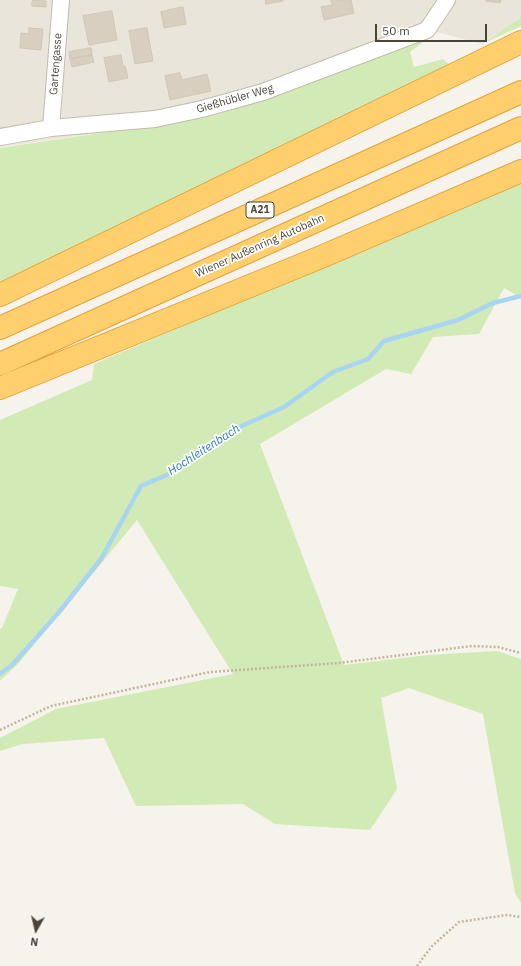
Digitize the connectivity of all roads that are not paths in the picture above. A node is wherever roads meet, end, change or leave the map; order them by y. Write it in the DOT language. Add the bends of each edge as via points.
graph roads {
  1 [pos="61,0"];
  2 [pos="447,0"];
  3 [pos="521,42"];
  4 [pos="521,92"];
  5 [pos="51,128"];
  6 [pos="521,128"];
  7 [pos="0,138"];
  8 [pos="521,171"];
  9 [pos="0,295"];
  10 [pos="0,328"];
  11 [pos="0,364"];
  12 [pos="0,388"];
  1 -- 5 [label="street, Gartengasse"];
  2 -- 5 [label="street, Gießhübler Weg" via="427,30 263,92 202,110 155,119"];
  3 -- 9 [label="highway"];
  4 -- 10 [label="highway, A21"];
  5 -- 7 [label="street, Gießhübler Weg"];
  6 -- 11 [label="highway, Wiener Außenring Autobahn"];
  8 -- 12 [label="highway" via="321,257"];
}
